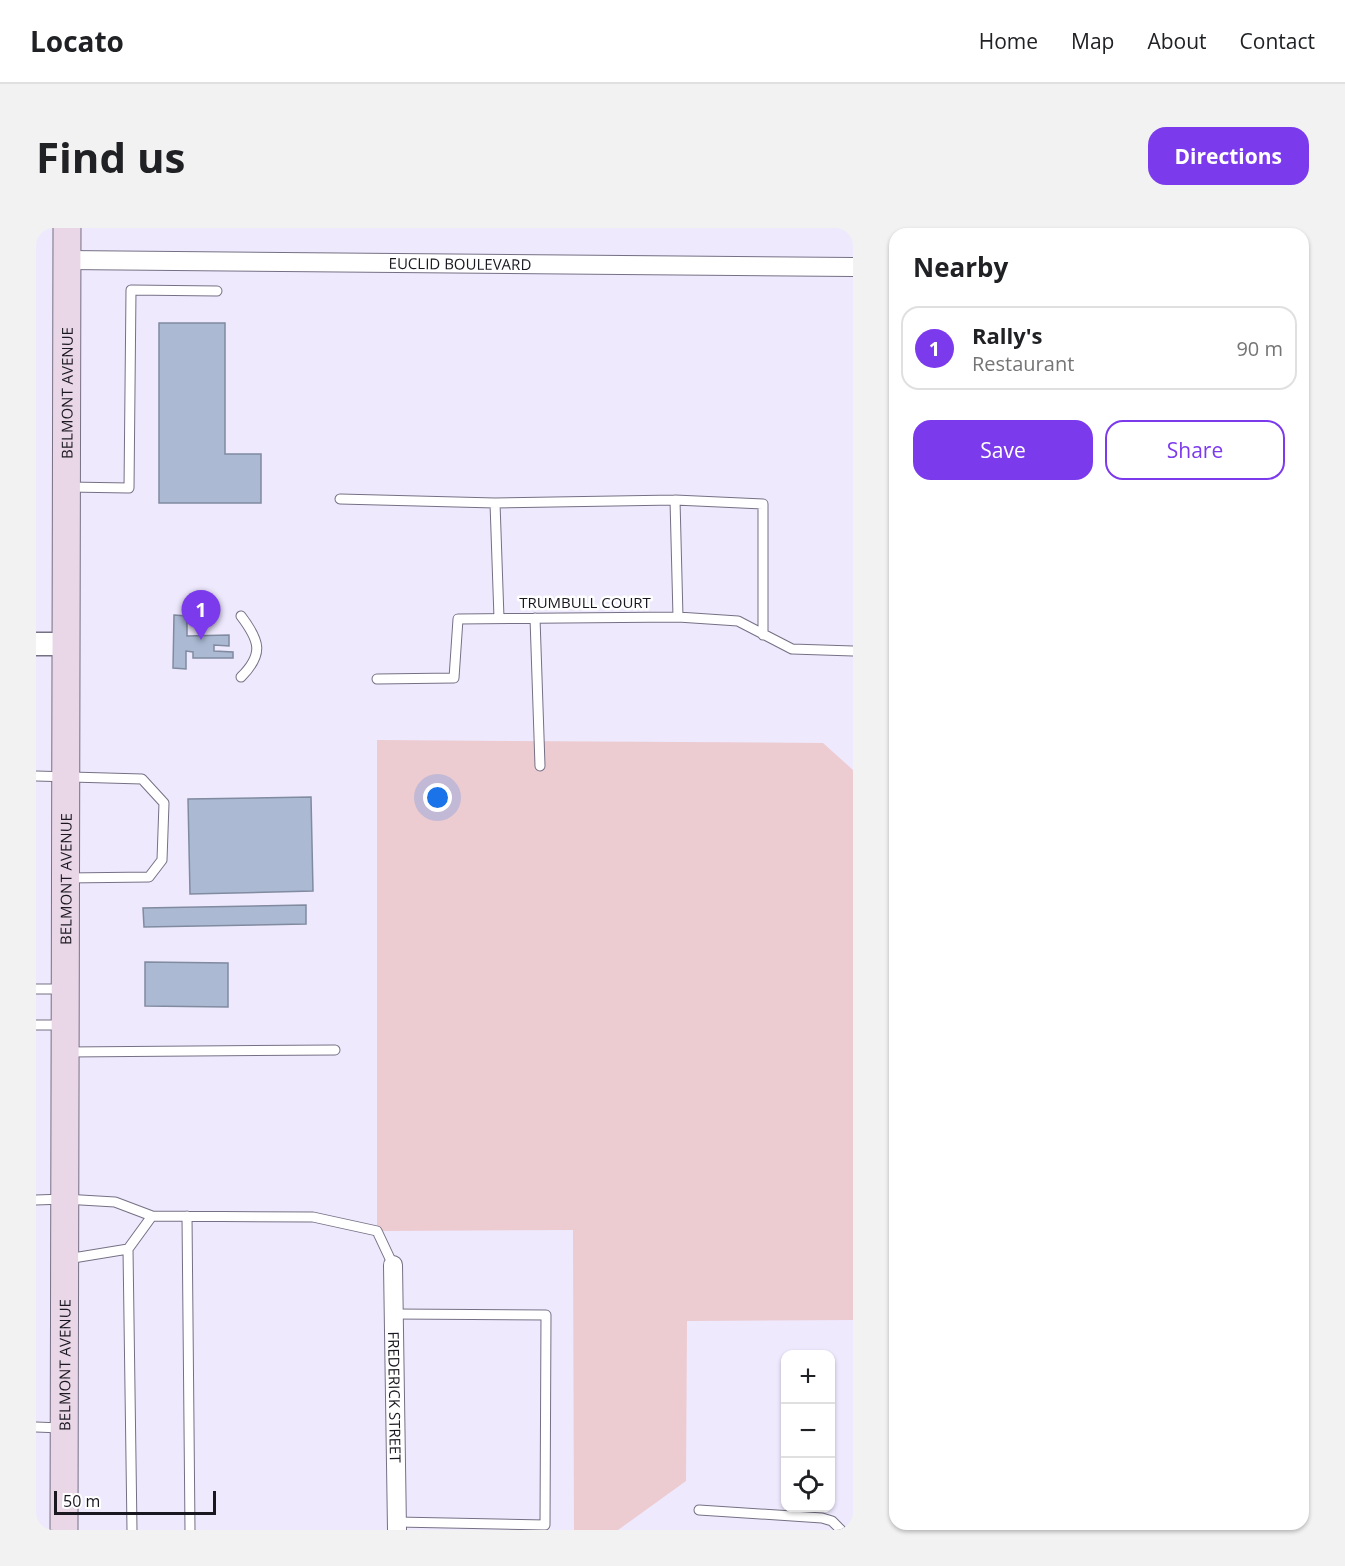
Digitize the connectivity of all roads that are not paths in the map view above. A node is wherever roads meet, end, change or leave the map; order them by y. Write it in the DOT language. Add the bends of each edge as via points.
graph roads {
  1 [pos="67,228"];
  2 [pos="67,260"];
  3 [pos="853,267"];
  4 [pos="217,291"];
  5 [pos="66,487"];
  6 [pos="340,499"];
  7 [pos="675,500"];
  8 [pos="495,503"];
  9 [pos="241,616"];
  10 [pos="678,617"];
  11 [pos="499,618"];
  12 [pos="535,618"];
  13 [pos="763,635"];
  14 [pos="36,644"];
  15 [pos="66,644"];
  16 [pos="853,651"];
  17 [pos="241,677"];
  18 [pos="377,679"];
  19 [pos="540,766"];
  20 [pos="36,776"];
  21 [pos="65,776"];
  22 [pos="65,878"];
  23 [pos="36,989"];
  24 [pos="65,989"];
  25 [pos="36,1025"];
  26 [pos="65,1039"];
  27 [pos="335,1050"];
  28 [pos="64,1199"];
  29 [pos="36,1200"];
  30 [pos="152,1216"];
  31 [pos="187,1216"];
  32 [pos="128,1249"];
  33 [pos="64,1259"];
  34 [pos="393,1265"];
  35 [pos="394,1314"];
  36 [pos="36,1427"];
  37 [pos="64,1428"];
  38 [pos="699,1510"];
  39 [pos="397,1526"];
  40 [pos="64,1530"];
  41 [pos="132,1530"];
  42 [pos="190,1530"];
  43 [pos="841,1530"];
  1 -- 2 [label="main road, BELMONT AVENUE"];
  2 -- 3 [label="street, EUCLID BOULEVARD"];
  2 -- 5 [label="main road, BELMONT AVENUE"];
  4 -- 5 [label="lane" via="131,290 129,488"];
  5 -- 15 [label="main road, BELMONT AVENUE"];
  6 -- 8 [label="lane"];
  7 -- 8 [label="lane"];
  7 -- 10 [label="lane"];
  7 -- 13 [label="lane" via="763,504"];
  8 -- 11 [label="lane, TRUMBULL COURT"];
  9 -- 17 [label="lane" via="253,632 257,655 254,665"];
  10 -- 12 [label="lane, TRUMBULL COURT"];
  10 -- 13 [label="lane, TRUMBULL COURT" via="738,621"];
  11 -- 12 [label="lane, TRUMBULL COURT"];
  11 -- 18 [label="lane" via="458,619 454,678"];
  12 -- 19 [label="lane"];
  13 -- 16 [label="lane, TRUMBULL COURT" via="792,649"];
  14 -- 15 [label="street"];
  15 -- 21 [label="main road, BELMONT AVENUE"];
  20 -- 21 [label="lane"];
  21 -- 22 [label="main road, BELMONT AVENUE"];
  21 -- 22 [label="lane" via="142,779 164,802 162,860 148,877"];
  22 -- 24 [label="main road, BELMONT AVENUE"];
  23 -- 24 [label="lane"];
  24 -- 26 [label="main road, BELMONT AVENUE"];
  25 -- 26 [label="lane"];
  26 -- 27 [label="lane"];
  26 -- 28 [label="main road, BELMONT AVENUE"];
  28 -- 29 [label="lane"];
  28 -- 30 [label="lane" via="115,1202"];
  28 -- 33 [label="main road, BELMONT AVENUE"];
  30 -- 31 [label="lane"];
  30 -- 32 [label="lane"];
  31 -- 34 [label="lane" via="313,1217 377,1231"];
  31 -- 42 [label="lane"];
  32 -- 33 [label="lane"];
  32 -- 41 [label="lane"];
  33 -- 37 [label="main road, BELMONT AVENUE"];
  34 -- 35 [label="street, FREDERICK STREET"];
  35 -- 39 [label="street, FREDERICK STREET"];
  35 -- 39 [label="lane" via="546,1315 545,1525"];
  36 -- 37 [label="lane"];
  37 -- 40 [label="main road, BELMONT AVENUE"];
  38 -- 43 [label="lane" via="822,1518"];
}
